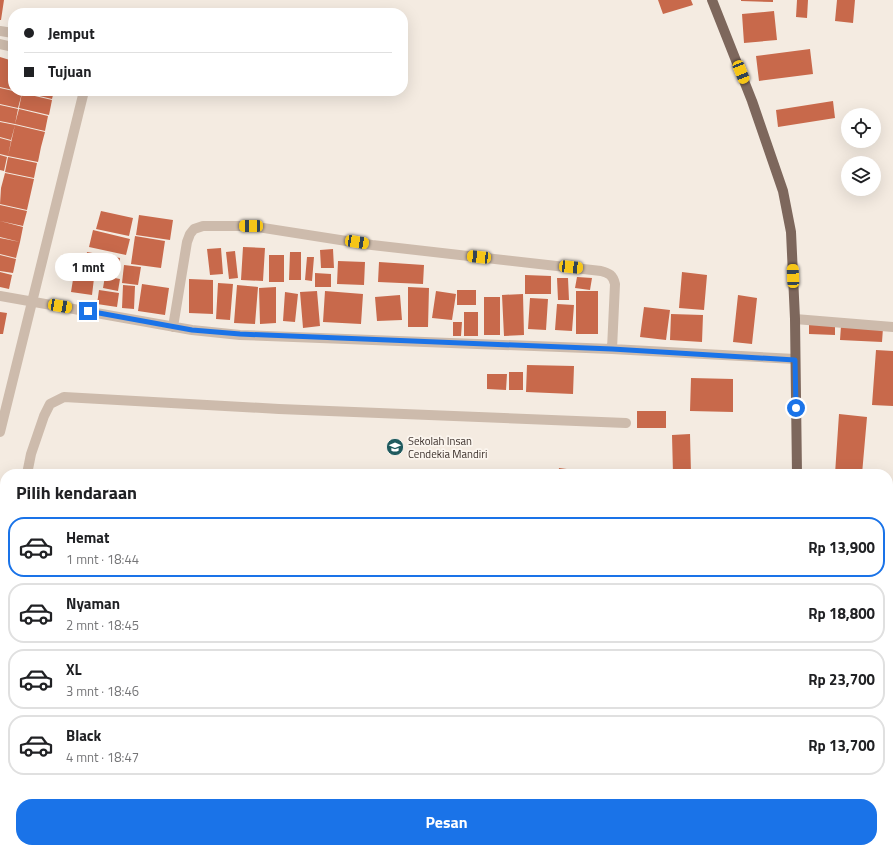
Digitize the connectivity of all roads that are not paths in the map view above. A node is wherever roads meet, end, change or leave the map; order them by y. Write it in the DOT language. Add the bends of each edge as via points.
graph roads {
  1 [pos="712,0"];
  2 [pos="83,96"];
  3 [pos="0,296"];
  4 [pos="31,301"];
  5 [pos="795,320"];
  6 [pos="173,327"];
  7 [pos="893,327"];
  8 [pos="612,349"];
  9 [pos="795,360"];
  10 [pos="626,423"];
  11 [pos="0,432"];
  12 [pos="27,469"];
  13 [pos="797,469"];
  1 -- 5 [label="main road" via="752,101 783,190 791,232"];
  2 -- 4 [label="street"];
  3 -- 4 [label="street"];
  4 -- 6 [label="street"];
  4 -- 11 [label="street"];
  5 -- 7 [label="street"];
  5 -- 9 [label="main road"];
  6 -- 8 [label="street" via="247,335"];
  6 -- 8 [label="street" via="190,234 194,229 203,226 251,226 372,245 609,272 614,277 615,284"];
  8 -- 9 [label="street"];
  9 -- 13 [label="main road"];
  10 -- 12 [label="street" via="279,409 64,397 50,404"];
}
